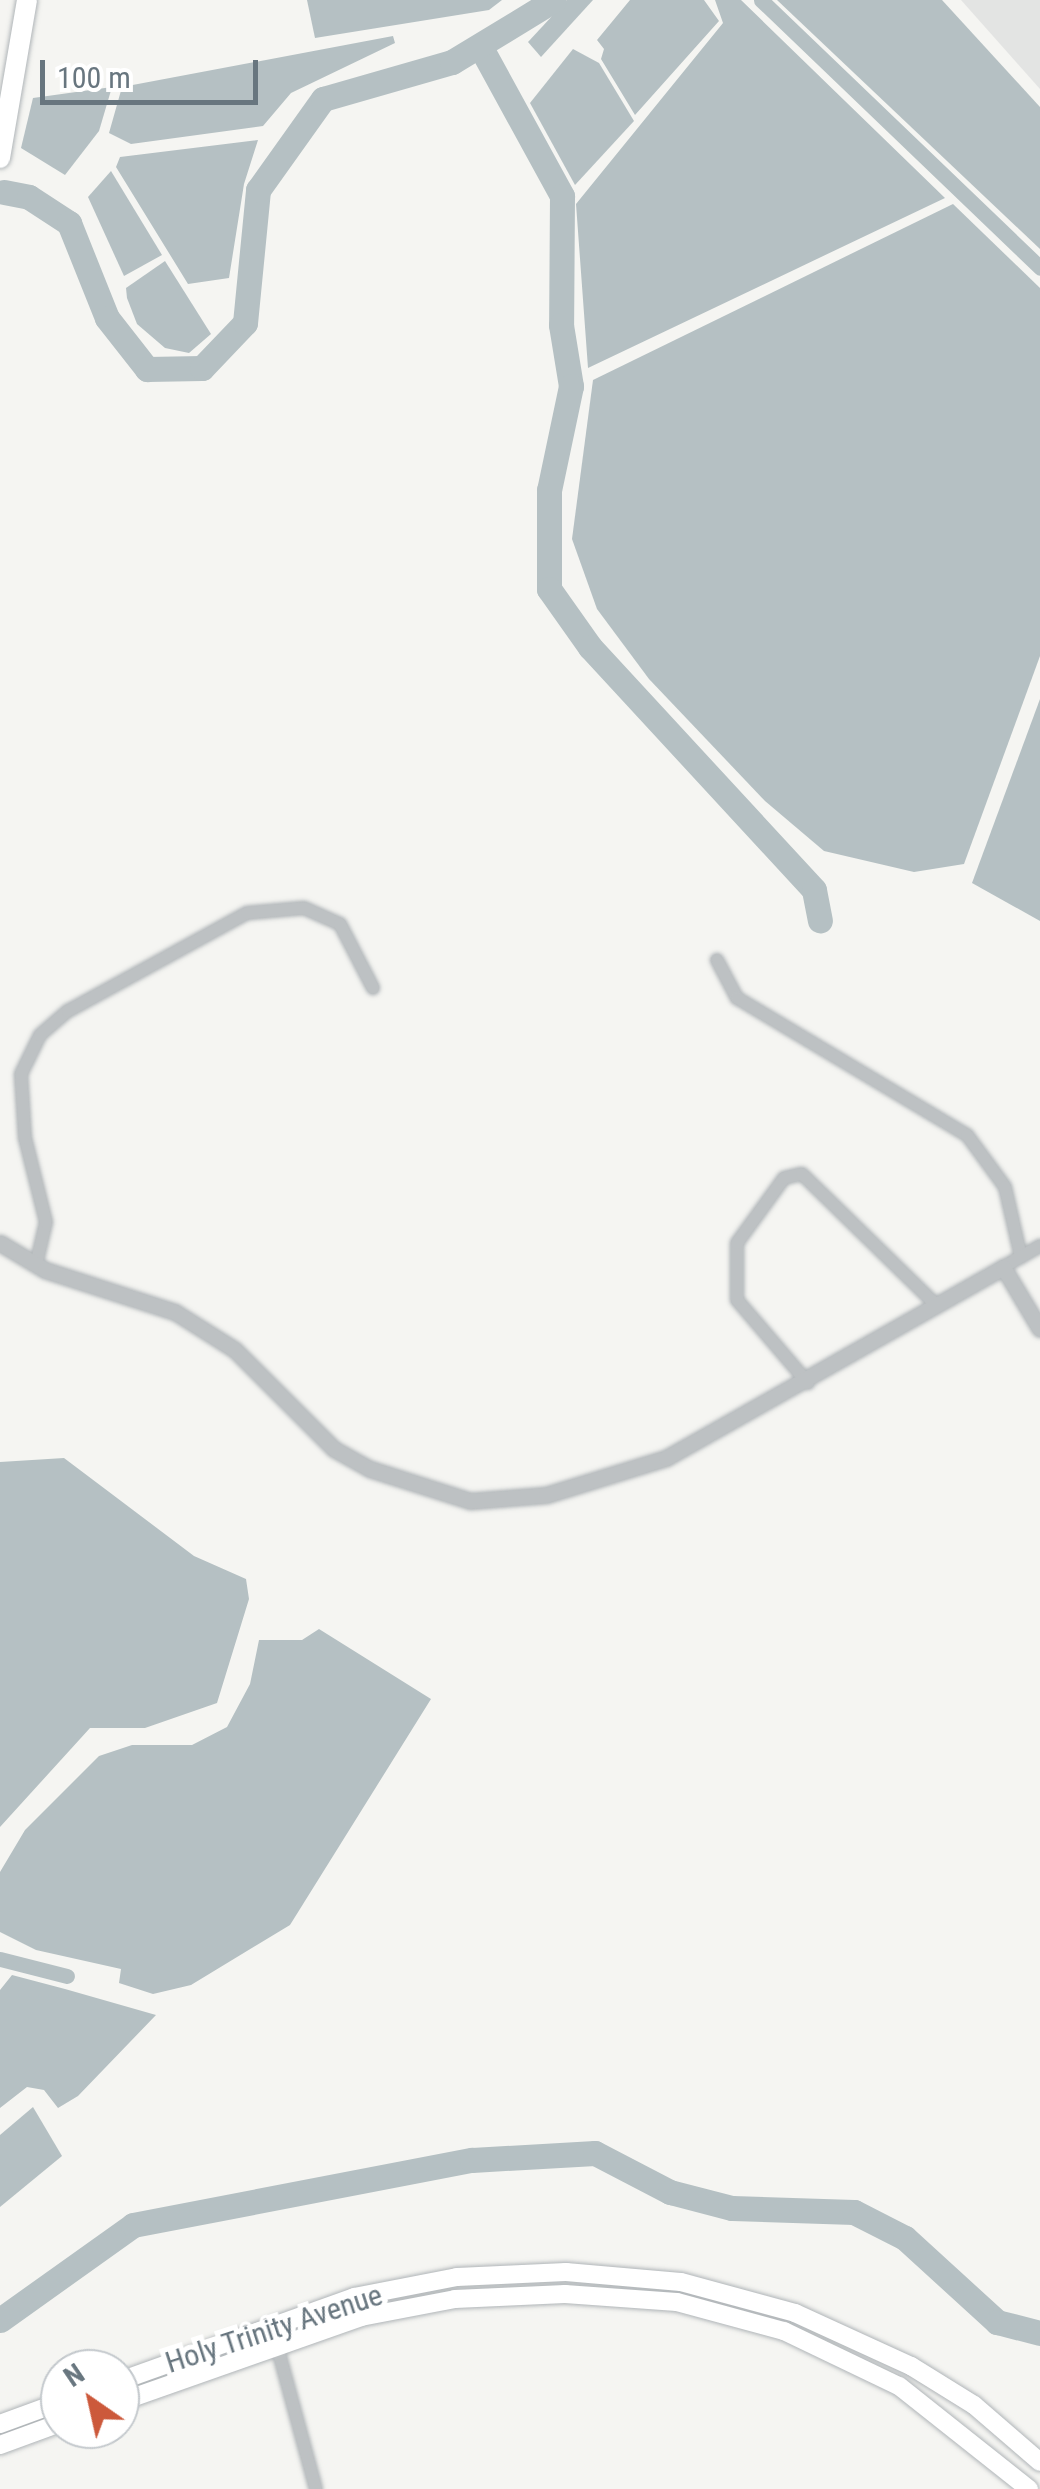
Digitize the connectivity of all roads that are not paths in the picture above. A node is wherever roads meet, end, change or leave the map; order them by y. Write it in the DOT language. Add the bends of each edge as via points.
graph roads {
  1 [pos="26,0"];
  2 [pos="0,158"];
  3 [pos="717,960"];
  4 [pos="374,988"];
  5 [pos="0,1243"];
  6 [pos="1040,1246"];
  7 [pos="1021,1257"];
  8 [pos="36,1265"];
  9 [pos="1003,1267"];
  10 [pos="934,1303"];
  11 [pos="1040,1329"];
  12 [pos="808,1383"];
  13 [pos="271,2327"];
  14 [pos="278,2346"];
  15 [pos="140,2374"];
  16 [pos="140,2395"];
  17 [pos="40,2409"];
  18 [pos="0,2424"];
  19 [pos="40,2430"];
  20 [pos="0,2444"];
  21 [pos="1040,2462"];
  22 [pos="316,2489"];
  23 [pos="328,2489"];
  24 [pos="1029,2489"];
  1 -- 2 [label="main road"];
  3 -- 7 [label="street" via="737,998 968,1135 1005,1187"];
  4 -- 8 [label="street" via="340,924 304,908 247,913 68,1011 40,1035 20,1074 25,1138 46,1222"];
  5 -- 8 [label="street"];
  6 -- 7 [label="street"];
  7 -- 9 [label="street"];
  8 -- 12 [label="street" via="175,1312 235,1350 334,1448 370,1469 470,1501 546,1495 666,1458"];
  9 -- 10 [label="street"];
  9 -- 11 [label="street"];
  10 -- 12 [label="street"];
  10 -- 12 [label="street" via="802,1174 784,1178 737,1243 737,1300"];
  13 -- 14 [label="street"];
  13 -- 15 [label="main road, Holy Trinity Avenue"];
  13 -- 21 [label="main road, Holy Trinity Avenue" via="354,2297 457,2277 566,2272 681,2282 795,2313 911,2366 974,2405"];
  14 -- 16 [label="main road, Holy Trinity Avenue"];
  14 -- 22 [label="street"];
  14 -- 24 [label="main road, Holy Trinity Avenue" via="361,2317 455,2298 564,2294 677,2302 784,2330 899,2386"];
  17 -- 18 [label="main road"];
  19 -- 20 [label="main road"];
  22 -- 23 [label="street"];
}
